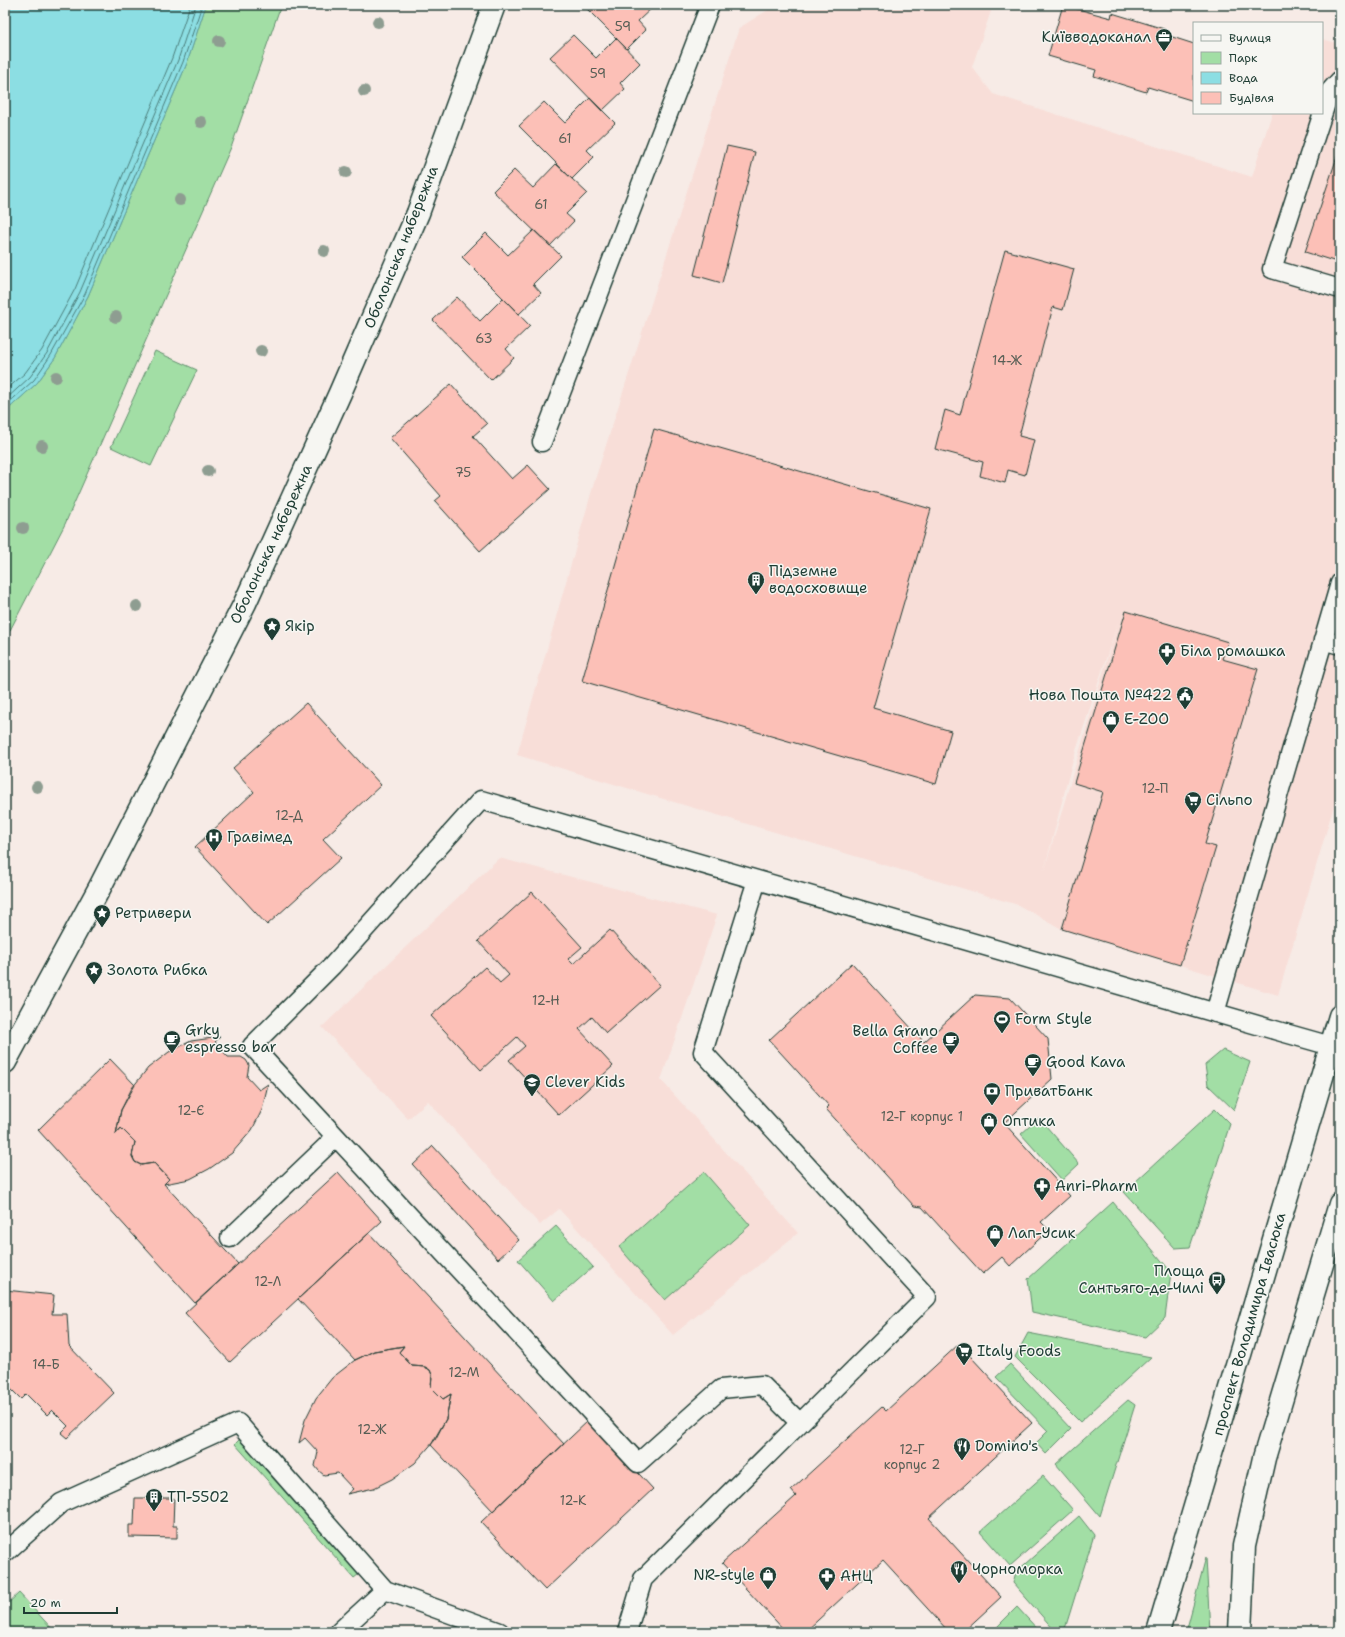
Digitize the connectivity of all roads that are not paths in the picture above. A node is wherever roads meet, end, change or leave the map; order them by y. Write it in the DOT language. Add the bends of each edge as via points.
graph roads {
  1 [pos="494,5"];
  2 [pos="710,5"];
  3 [pos="1340,80"];
  4 [pos="1323,112"];
  5 [pos="1323,114"];
  6 [pos="1340,290"];
  7 [pos="542,442"];
  8 [pos="1340,583"];
  9 [pos="1332,643"];
  10 [pos="757,880"];
  11 [pos="1215,1013"];
  12 [pos="1340,1016"];
  13 [pos="1336,1045"];
  14 [pos="5,1062"];
  15 [pos="336,1137"];
  16 [pos="1340,1204"];
  17 [pos="230,1238"];
  18 [pos="800,1423"];
  19 [pos="5,1552"];
  20 [pos="385,1590"];
  21 [pos="339,1632"];
  22 [pos="500,1632"];
  23 [pos="627,1632"];
  24 [pos="1158,1632"];
  25 [pos="1240,1632"];
  1 -- 14 [label="street, Оболонська набережна" via="418,213 245,603 100,887"];
  2 -- 7 [label="lane"];
  3 -- 4 [label="lane" via="1330,91"];
  5 -- 6 [label="lane" via="1272,269"];
  8 -- 9 [label="lane"];
  9 -- 11 [label="lane"];
  10 -- 11 [label="lane"];
  10 -- 15 [label="lane" via="481,800 332,966 252,1046"];
  10 -- 18 [label="lane" via="703,1052 927,1297"];
  11 -- 13 [label="lane"];
  12 -- 13 [label="street, проспект Володимира Івасюка"];
  13 -- 24 [label="street, проспект Володимира Івасюка"];
  15 -- 17 [label="lane"];
  15 -- 18 [label="lane" via="638,1463 721,1389 762,1385"];
  16 -- 25 [label="street" via="1264,1458 1244,1546"];
  18 -- 23 [label="lane" via="643,1579"];
  19 -- 20 [label="lane" via="61,1503 238,1423"];
  20 -- 21 [label="lane"];
  20 -- 22 [label="lane"];
}
